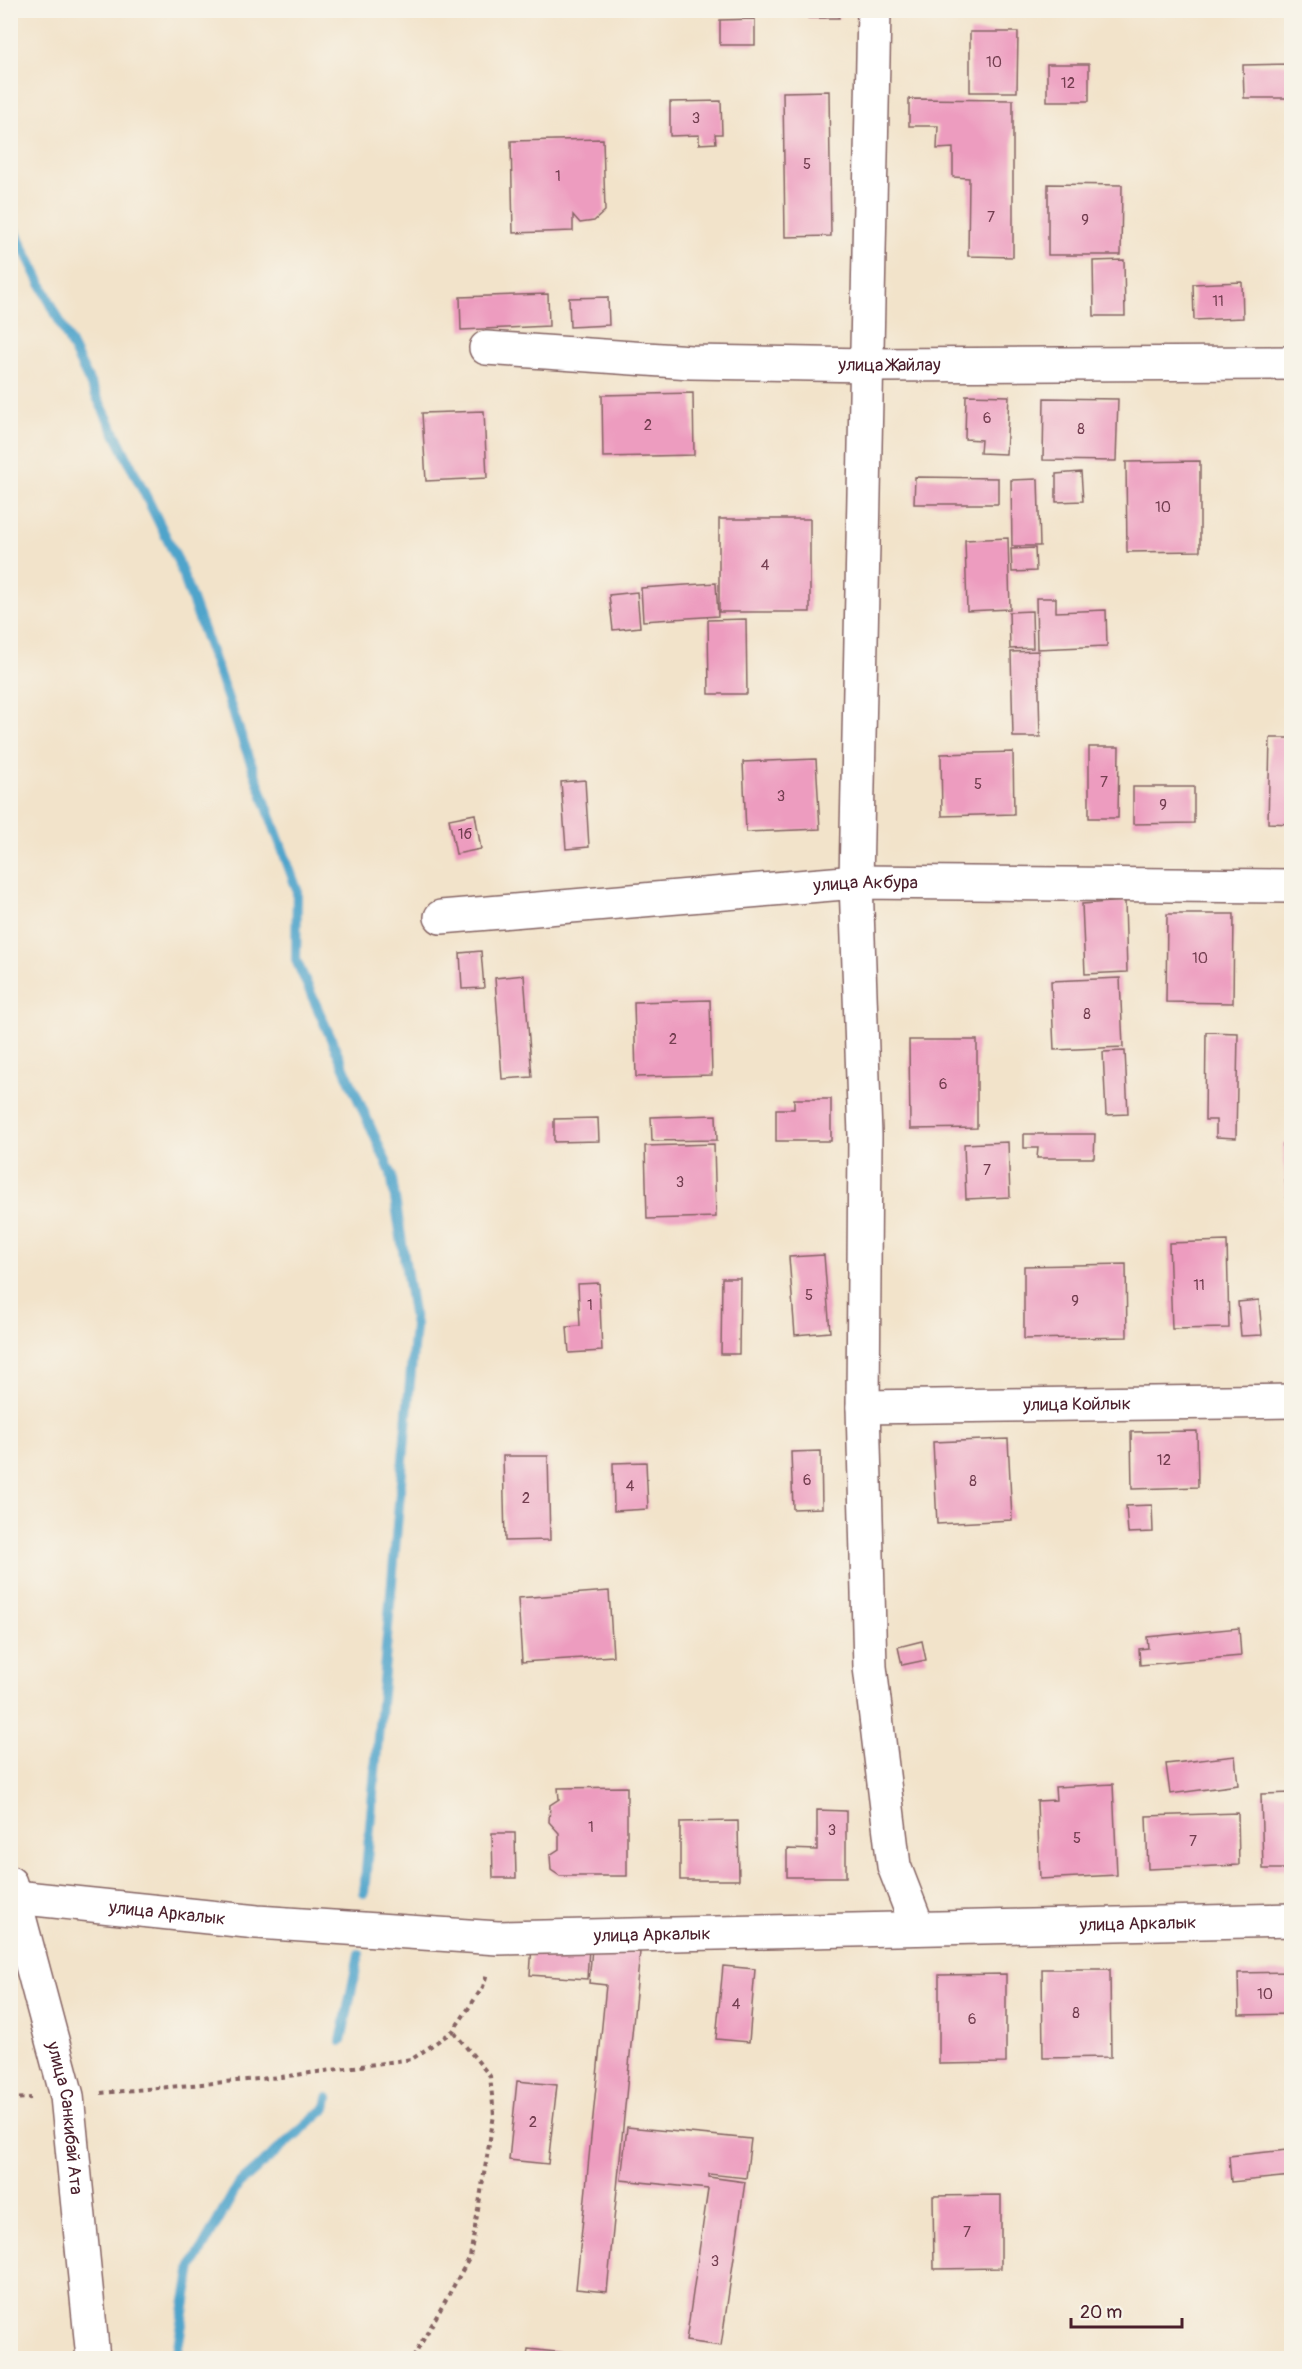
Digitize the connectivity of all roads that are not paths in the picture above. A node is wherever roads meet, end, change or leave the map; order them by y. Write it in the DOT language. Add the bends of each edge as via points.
graph roads {
  1 [pos="874,10"];
  2 [pos="486,348"];
  3 [pos="1292,363"];
  4 [pos="868,365"];
  5 [pos="856,882"];
  6 [pos="1292,886"];
  7 [pos="441,917"];
  8 [pos="1292,1401"];
  9 [pos="862,1407"];
  10 [pos="13,1890"];
  11 [pos="1292,1920"];
  12 [pos="918,1928"];
  13 [pos="93,2358"];
  1 -- 4 [label="street"];
  2 -- 4 [label="street, улица Жайлау" via="691,362"];
  3 -- 4 [label="street, улица Жайлау"];
  4 -- 5 [label="street"];
  5 -- 6 [label="street, улица Акбура"];
  5 -- 7 [label="street, улица Акбура"];
  5 -- 9 [label="street" via="865,1135"];
  8 -- 9 [label="street, улица Койлык"];
  9 -- 12 [label="street" via="870,1667 894,1866"];
  10 -- 12 [label="street, улица Аркалык" via="257,1922 498,1938"];
  10 -- 13 [label="street, улица Санкибай Ата" via="67,2096"];
  11 -- 12 [label="street, улица Аркалык"];
}
